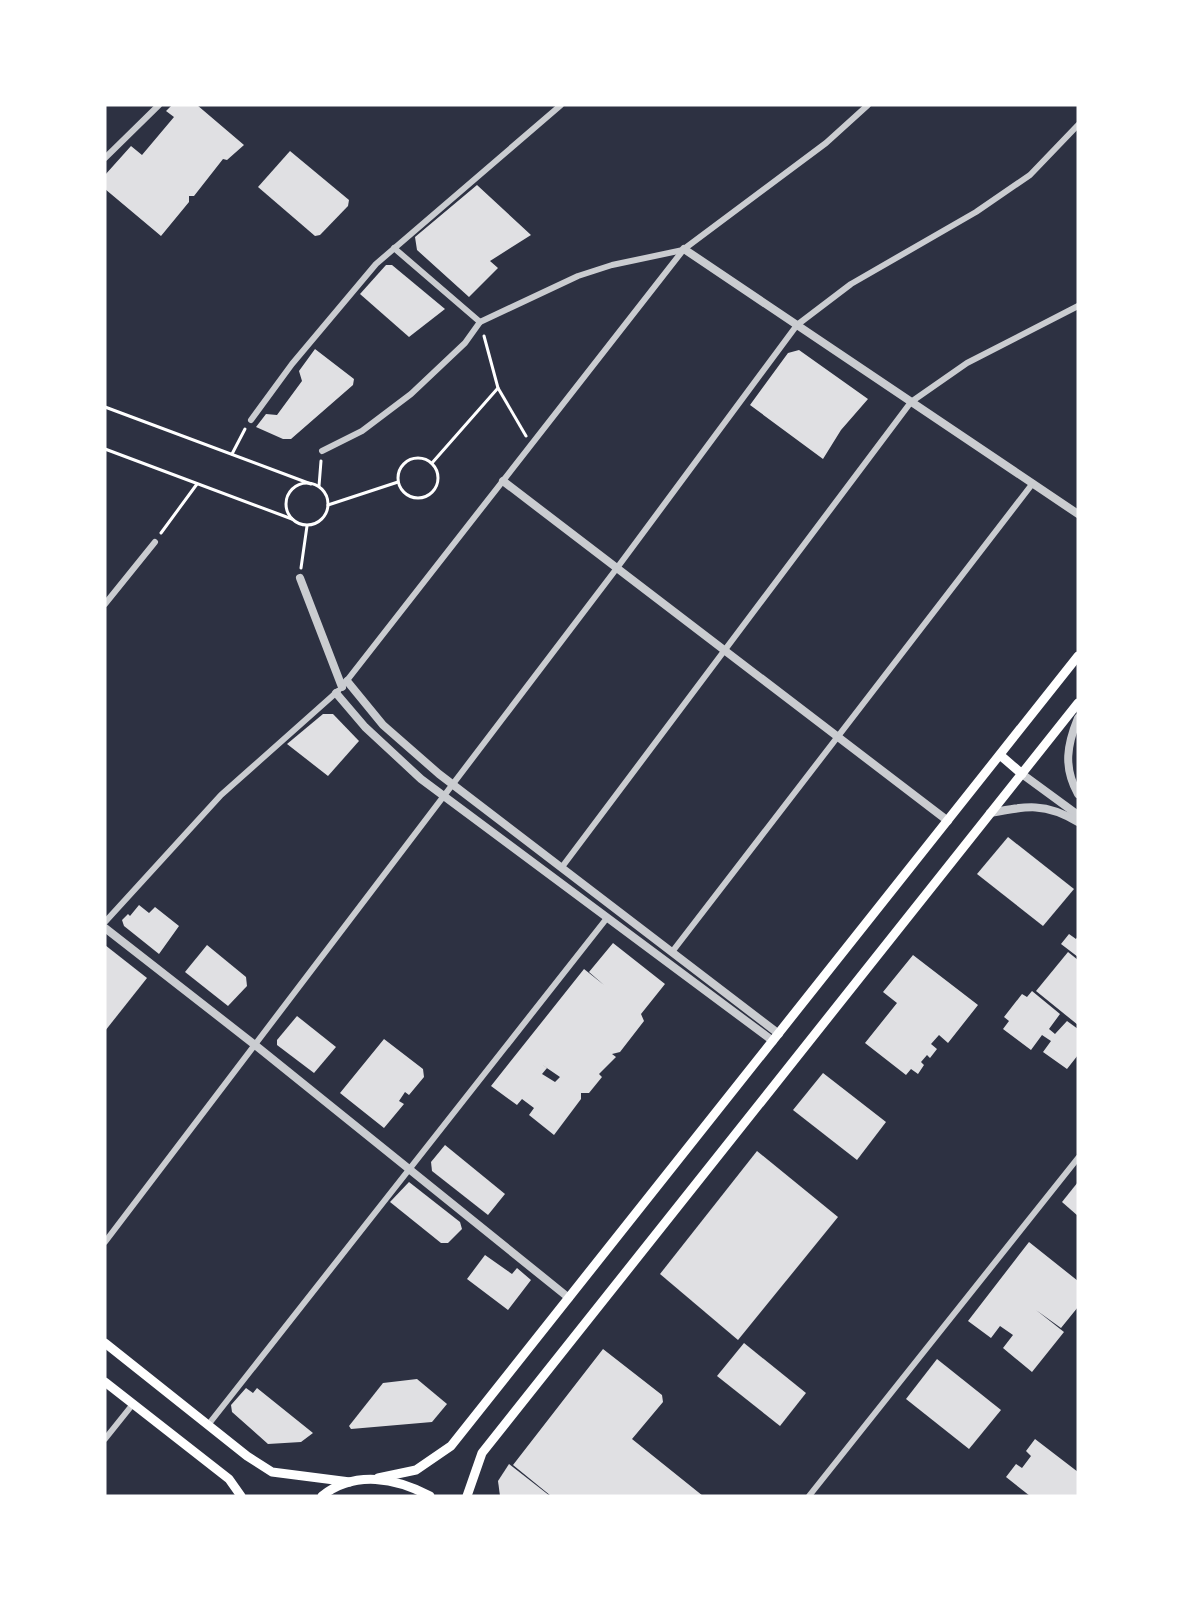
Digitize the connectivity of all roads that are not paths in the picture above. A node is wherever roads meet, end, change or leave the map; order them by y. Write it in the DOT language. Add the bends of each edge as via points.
graph roads {
  1 [pos="159,105"];
  2 [pos="561,105"];
  3 [pos="868,105"];
  4 [pos="1078,125"];
  5 [pos="105,158"];
  6 [pos="394,248"];
  7 [pos="684,249"];
  8 [pos="1078,306"];
  9 [pos="480,322"];
  10 [pos="797,325"];
  11 [pos="910,402"];
  12 [pos="251,420"];
  13 [pos="322,451"];
  14 [pos="503,481"];
  15 [pos="1033,483"];
  16 [pos="1078,514"];
  17 [pos="155,542"];
  18 [pos="617,568"];
  19 [pos="300,578"];
  20 [pos="105,604"];
  21 [pos="724,650"];
  22 [pos="1078,656"];
  23 [pos="341,687"];
  24 [pos="1078,703"];
  25 [pos="1078,718"];
  26 [pos="839,738"];
  27 [pos="1000,755"];
  28 [pos="1022,774"];
  29 [pos="454,785"];
  30 [pos="1078,794"];
  31 [pos="445,796"];
  32 [pos="990,813"];
  33 [pos="1078,815"];
  34 [pos="948,821"];
  35 [pos="1078,822"];
  36 [pos="562,867"];
  37 [pos="554,878"];
  38 [pos="615,908"];
  39 [pos="607,918"];
  40 [pos="105,922"];
  41 [pos="105,928"];
  42 [pos="672,952"];
  43 [pos="665,960"];
  44 [pos="776,1037"];
  45 [pos="255,1045"];
  46 [pos="1078,1158"];
  47 [pos="410,1169"];
  48 [pos="105,1242"];
  49 [pos="569,1298"];
  50 [pos="105,1343"];
  51 [pos="105,1382"];
  52 [pos="133,1404"];
  53 [pos="208,1425"];
  54 [pos="105,1439"];
  55 [pos="378,1478"];
  56 [pos="350,1482"];
  57 [pos="241,1496"];
  58 [pos="322,1496"];
  59 [pos="430,1496"];
  60 [pos="467,1496"];
  61 [pos="809,1496"];
  1 -- 5 [label="street"];
  2 -- 6 [label="street"];
  3 -- 7 [label="street" via="826,143"];
  4 -- 10 [label="street" via="1030,175 976,212 851,284"];
  6 -- 9 [label="street"];
  6 -- 12 [label="street" via="358,284"];
  7 -- 9 [label="street" via="578,276"];
  7 -- 10 [label="street"];
  7 -- 14 [label="street"];
  8 -- 11 [label="street" via="967,363"];
  9 -- 13 [label="street" via="465,343 411,394 362,431"];
  10 -- 11 [label="street"];
  10 -- 18 [label="street"];
  11 -- 15 [label="street"];
  11 -- 21 [label="street"];
  14 -- 18 [label="street"];
  14 -- 23 [label="street"];
  15 -- 16 [label="street"];
  15 -- 26 [label="street"];
  17 -- 20 [label="street"];
  18 -- 21 [label="street"];
  18 -- 29 [label="street"];
  19 -- 23 [label="street"];
  21 -- 26 [label="street"];
  21 -- 36 [label="street"];
  22 -- 27 [label="main road"];
  23 -- 29 [label="street"];
  23 -- 31 [label="street" via="384,746"];
  23 -- 40 [label="street" via="221,795"];
  24 -- 28 [label="main road"];
  25 -- 30 [label="street" via="1067,755 1070,781"];
  26 -- 34 [label="street"];
  26 -- 42 [label="street"];
  27 -- 28 [label="main road"];
  27 -- 34 [label="main road"];
  28 -- 32 [label="main road"];
  28 -- 33 [label="street"];
  29 -- 31 [label="street"];
  29 -- 36 [label="street"];
  31 -- 37 [label="street"];
  31 -- 45 [label="street"];
  32 -- 35 [label="street" via="1049,807"];
  32 -- 60 [label="main road" via="482,1453"];
  34 -- 44 [label="main road"];
  36 -- 37 [label="street"];
  36 -- 38 [label="street"];
  37 -- 39 [label="street"];
  38 -- 39 [label="street"];
  38 -- 42 [label="street"];
  39 -- 43 [label="street"];
  39 -- 47 [label="street"];
  41 -- 45 [label="street"];
  42 -- 43 [label="street"];
  42 -- 44 [label="street"];
  43 -- 44 [label="street"];
  44 -- 49 [label="main road"];
  45 -- 47 [label="street"];
  45 -- 48 [label="street"];
  46 -- 61 [label="street"];
  47 -- 49 [label="street"];
  47 -- 53 [label="street"];
  49 -- 55 [label="main road" via="451,1446 416,1470"];
  50 -- 53 [label="main road"];
  51 -- 52 [label="main road"];
  52 -- 54 [label="street"];
  52 -- 57 [label="main road" via="229,1479"];
  53 -- 56 [label="main road" via="272,1472"];
  55 -- 56 [label="main road"];
  55 -- 59 [label="main road" via="406,1483"];
  56 -- 58 [label="main road"];
}
